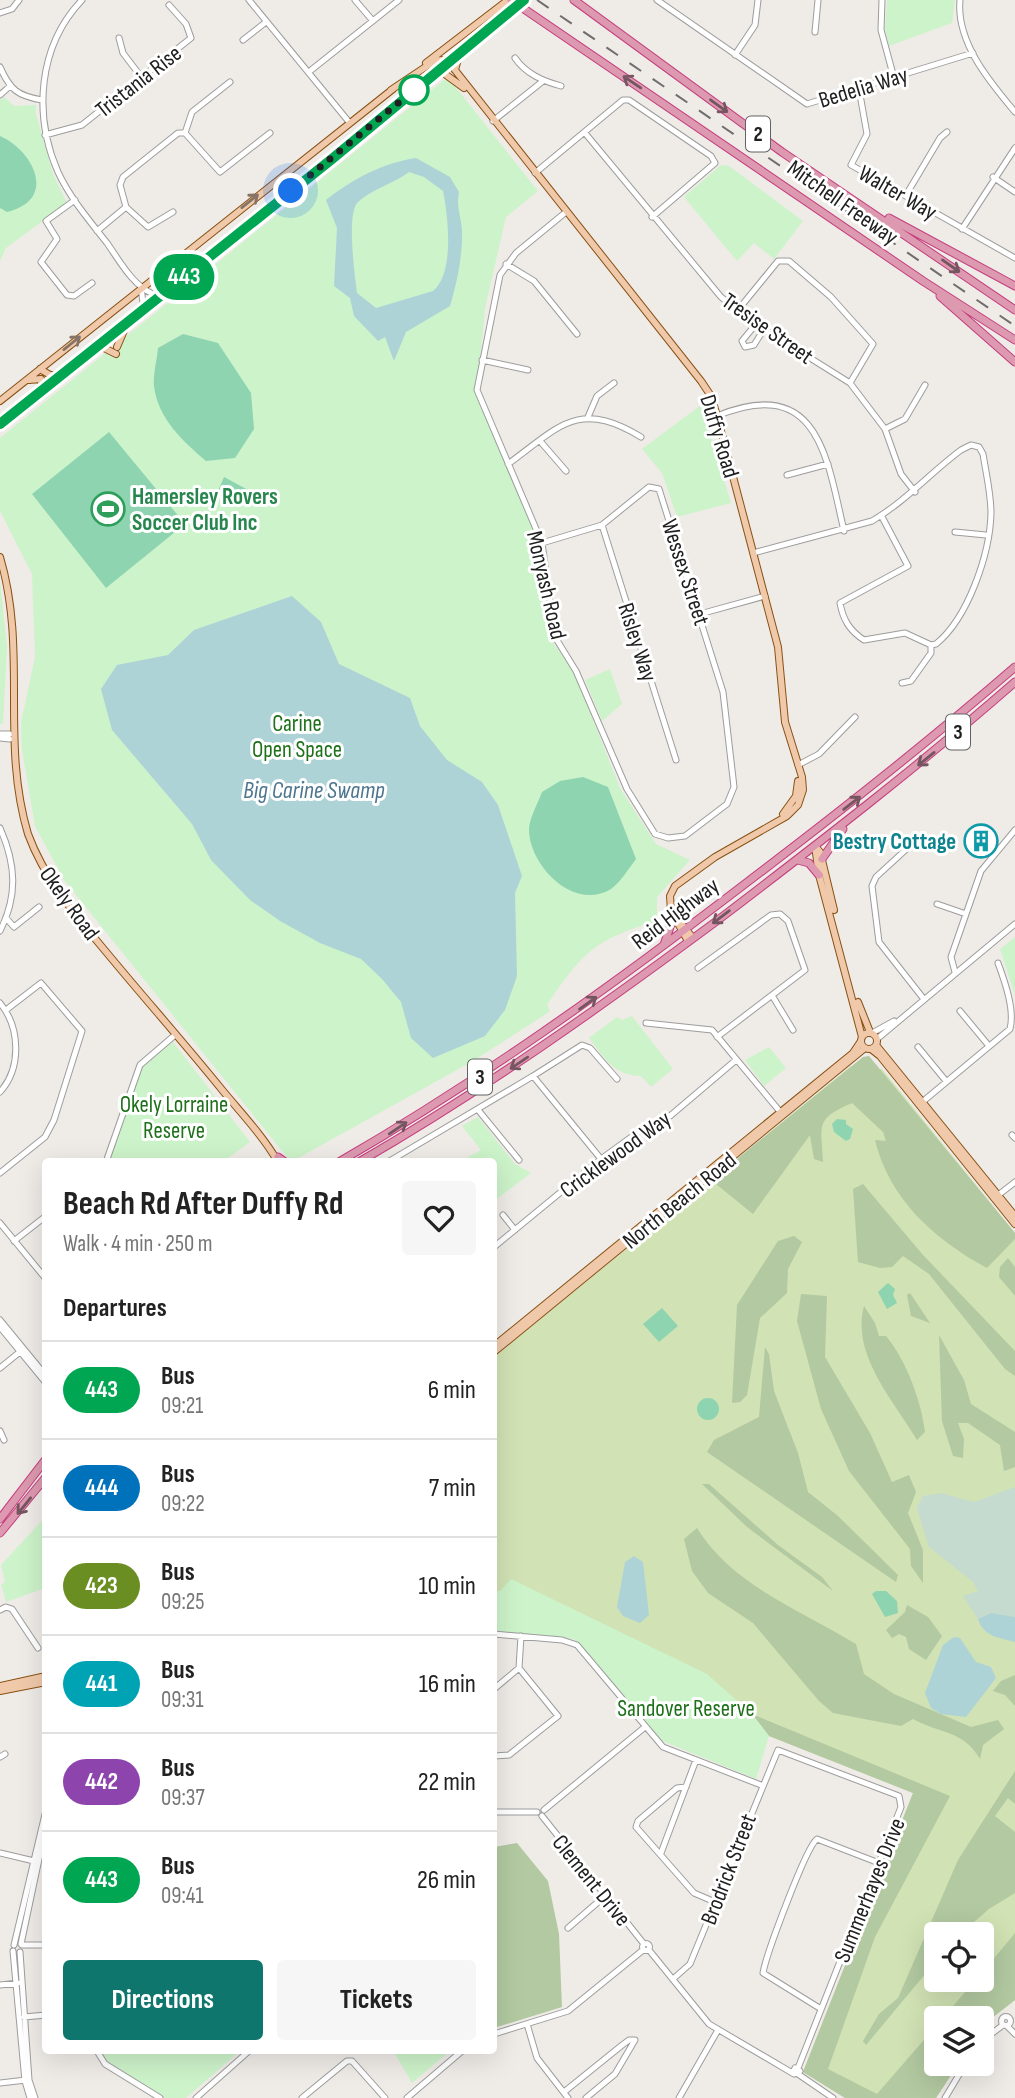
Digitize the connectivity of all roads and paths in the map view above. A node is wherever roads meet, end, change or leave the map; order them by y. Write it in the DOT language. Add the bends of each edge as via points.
graph roads {
  1 [pos="19,0"];
  2 [pos="82,0"];
  3 [pos="249,0"];
  4 [pos="355,0"];
  5 [pos="399,0"];
  6 [pos="509,0"];
  7 [pos="524,0"];
  8 [pos="574,0"];
  9 [pos="657,0"];
  10 [pos="758,0"];
  11 [pos="818,0"];
  12 [pos="882,0"];
  13 [pos="960,0"];
  14 [pos="169,5"];
  15 [pos="0,13"];
  16 [pos="373,21"];
  17 [pos="266,22"];
  18 [pos="493,25"];
  19 [pos="815,32"];
  20 [pos="118,38"];
  21 [pos="243,40"];
  22 [pos="456,40"];
  23 [pos="973,54"];
  24 [pos="735,55"];
  25 [pos="515,58"];
  26 [pos="446,62"];
  27 [pos="0,67"];
  28 [pos="438,69"];
  29 [pos="454,70"];
  30 [pos="310,71"];
  31 [pos="142,78"];
  32 [pos="894,78"];
  33 [pos="543,81"];
  34 [pos="230,82"];
  35 [pos="561,86"];
  36 [pos="9,87"];
  37 [pos="466,89"];
  38 [pos="859,89"];
  39 [pos="391,90"];
  40 [pos="0,95"];
  41 [pos="473,97"];
  42 [pos="42,100"];
  43 [pos="1015,112"];
  44 [pos="349,121"];
  45 [pos="493,121"];
  46 [pos="585,132"];
  47 [pos="947,132"];
  48 [pos="271,133"];
  49 [pos="186,134"];
  50 [pos="45,135"];
  51 [pos="1015,148"];
  52 [pos="535,173"];
  53 [pos="993,177"];
  54 [pos="1015,192"];
  55 [pos="906,195"];
  56 [pos="854,199"];
  57 [pos="75,200"];
  58 [pos="126,207"];
  59 [pos="173,212"];
  60 [pos="566,212"];
  61 [pos="652,217"];
  62 [pos="962,229"];
  63 [pos="97,231"];
  64 [pos="1015,258"];
  65 [pos="506,264"];
  66 [pos="923,281"];
  67 [pos="92,283"];
  68 [pos="1015,286"];
  69 [pos="141,288"];
  70 [pos="169,289"];
  71 [pos="738,310"];
  72 [pos="1015,310"];
  73 [pos="139,312"];
  74 [pos="128,321"];
  75 [pos="756,324"];
  76 [pos="764,329"];
  77 [pos="577,334"];
  78 [pos="1015,340"];
  79 [pos="98,345"];
  80 [pos="482,360"];
  81 [pos="1015,362"];
  82 [pos="40,369"];
  83 [pos="528,370"];
  84 [pos="61,375"];
  85 [pos="614,383"];
  86 [pos="850,383"];
  87 [pos="21,384"];
  88 [pos="925,385"];
  89 [pos="42,390"];
  90 [pos="0,401"];
  91 [pos="717,416"];
  92 [pos="588,417"];
  93 [pos="1,423"];
  94 [pos="885,429"];
  95 [pos="640,437"];
  96 [pos="540,441"];
  97 [pos="508,464"];
  98 [pos="828,464"];
  99 [pos="566,471"];
  100 [pos="787,475"];
  101 [pos="915,492"];
  102 [pos="881,515"];
  103 [pos="601,525"];
  104 [pos="844,531"];
  105 [pos="955,532"];
  106 [pos="986,535"];
  107 [pos="542,543"];
  108 [pos="753,553"];
  109 [pos="0,557"];
  110 [pos="765,596"];
  111 [pos="700,614"];
  112 [pos="931,645"];
  113 [pos="1015,667"];
  114 [pos="1015,682"];
  115 [pos="902,683"];
  116 [pos="855,717"];
  117 [pos="0,736"];
  118 [pos="10,736"];
  119 [pos="676,760"];
  120 [pos="798,765"];
  121 [pos="734,787"];
  122 [pos="864,809"];
  123 [pos="822,826"];
  124 [pos="0,828"];
  125 [pos="1015,830"];
  126 [pos="798,844"];
  127 [pos="912,844"];
  128 [pos="815,846"];
  129 [pos="822,859"];
  130 [pos="11,860"];
  131 [pos="796,860"];
  132 [pos="0,861"];
  133 [pos="819,875"];
  134 [pos="937,904"];
  135 [pos="39,907"];
  136 [pos="966,914"];
  137 [pos="672,916"];
  138 [pos="6,918"];
  139 [pos="1015,925"];
  140 [pos="684,930"];
  141 [pos="0,931"];
  142 [pos="691,940"];
  143 [pos="664,946"];
  144 [pos="998,963"];
  145 [pos="698,968"];
  146 [pos="955,972"];
  147 [pos="773,997"];
  148 [pos="923,998"];
  149 [pos="0,1003"];
  150 [pos="6,1010"];
  151 [pos="960,1011"];
  152 [pos="646,1023"];
  153 [pos="793,1030"];
  154 [pos="175,1035"];
  155 [pos="717,1037"];
  156 [pos="861,1039"];
  157 [pos="872,1041"];
  158 [pos="989,1046"];
  159 [pos="918,1047"];
  160 [pos="736,1060"];
  161 [pos="533,1076"];
  162 [pos="617,1079"];
  163 [pos="946,1081"];
  164 [pos="0,1092"];
  165 [pos="921,1103"];
  166 [pos="479,1111"];
  167 [pos="781,1113"];
  168 [pos="107,1158"];
  169 [pos="278,1158"];
  170 [pos="346,1158"];
  171 [pos="366,1158"];
  172 [pos="395,1158"];
  173 [pos="601,1159"];
  174 [pos="519,1160"];
  175 [pos="0,1173"];
  176 [pos="1015,1182"];
  177 [pos="996,1197"];
  178 [pos="503,1215"];
  179 [pos="1015,1216"];
  180 [pos="42,1219"];
  181 [pos="0,1223"];
  182 [pos="1015,1224"];
  183 [pos="515,1230"];
  184 [pos="15,1241"];
  185 [pos="497,1245"];
  186 [pos="42,1274"];
  187 [pos="0,1321"];
  188 [pos="0,1327"];
  189 [pos="497,1344"];
  190 [pos="21,1350"];
  191 [pos="497,1350"];
  192 [pos="0,1368"];
  193 [pos="42,1372"];
  194 [pos="42,1378"];
  195 [pos="0,1431"];
  196 [pos="4,1440"];
  197 [pos="42,1465"];
  198 [pos="42,1482"];
  199 [pos="0,1519"];
  200 [pos="0,1533"];
  201 [pos="0,1610"];
  202 [pos="497,1634"];
  203 [pos="521,1636"];
  204 [pos="38,1648"];
  205 [pos="519,1668"];
  206 [pos="42,1677"];
  207 [pos="42,1683"];
  208 [pos="497,1686"];
  209 [pos="0,1689"];
  210 [pos="645,1727"];
  211 [pos="775,1752"];
  212 [pos="497,1756"];
  213 [pos="696,1760"];
  214 [pos="761,1785"];
  215 [pos="686,1787"];
  216 [pos="497,1812"];
  217 [pos="541,1813"];
  218 [pos="42,1829"];
  219 [pos="42,1839"];
  220 [pos="0,1853"];
  221 [pos="661,1853"];
  222 [pos="35,1861"];
  223 [pos="879,1863"];
  224 [pos="605,1896"];
  225 [pos="715,1902"];
  226 [pos="568,1928"];
  227 [pos="42,1945"];
  228 [pos="19,1948"];
  229 [pos="645,1948"];
  230 [pos="673,1979"];
  231 [pos="19,1983"];
  232 [pos="0,1984"];
  233 [pos="821,2010"];
  234 [pos="42,2015"];
  235 [pos="23,2017"];
  236 [pos="1009,2021"];
  237 [pos="527,2024"];
  238 [pos="718,2030"];
  239 [pos="994,2030"];
  240 [pos="497,2033"];
  241 [pos="1015,2034"];
  242 [pos="99,2054"];
  243 [pos="246,2054"];
  244 [pos="458,2054"];
  245 [pos="796,2071"];
  246 [pos="958,2076"];
  247 [pos="27,2080"];
  248 [pos="0,2083"];
  249 [pos="564,2092"];
  250 [pos="30,2098"];
  251 [pos="35,2098"];
  252 [pos="160,2098"];
  253 [pos="196,2098"];
  254 [pos="302,2098"];
  255 [pos="385,2098"];
  256 [pos="407,2098"];
  257 [pos="568,2098"];
  258 [pos="586,2098"];
  259 [pos="678,2098"];
  260 [pos="833,2098"];
  261 [pos="945,2098"];
  1 -- 15 [label="street"];
  2 -- 42 [label="street" via="55,42"];
  3 -- 17 [label="street"];
  4 -- 16 [label="street"];
  5 -- 16 [label="street"];
  6 -- 22 [label="main road"];
  66 -- 6 [label="highway, Mitchell Freeway / 2, one-way"];
  7 -- 18 [label="main road, bridge"];
  8 -- 56 [label="highway, Mitchell Freeway / 2, one-way"];
  9 -- 24 [label="street, Bedelia Way"];
  10 -- 24 [label="street" via="755,25"];
  11 -- 19 [label="street"];
  12 -- 32 [label="street" via="881,30"];
  13 -- 23 [label="street" via="961,28"];
  14 -- 31 [label="street, Tristania Rise" via="186,23 191,38"];
  16 -- 30 [label="street"];
  17 -- 21 [label="street"];
  17 -- 30 [label="street"];
  18 -- 26 [label="main road"];
  18 -- 29 [label="main road" via="458,59"];
  20 -- 31 [label="street"];
  22 -- 26 [label="main road" via="447,50"];
  22 -- 39 [label="main road"];
  23 -- 32 [label="street, Bedelia Way"];
  23 -- 43 [label="street"];
  24 -- 38 [label="street, Bedelia Way" via="807,104"];
  25 -- 33 [label="street"];
  26 -- 28 [label="main road"];
  26 -- 29 [label="main road, Duffy Road"];
  26 -- 37 [label="main road, Duffy Road"];
  26 -- 39 [label="main road" via="433,62"];
  27 -- 36 [label="street"];
  28 -- 37 [label="main road"];
  28 -- 70 [label="main road"];
  29 -- 41 [label="main road, Duffy Road"];
  30 -- 44 [label="street"];
  31 -- 50 [label="street, Tristania Rise" via="82,125"];
  32 -- 38 [label="street, Bedelia Way"];
  33 -- 35 [label="street"];
  33 -- 45 [label="street"];
  34 -- 49 [label="street" via="192,111"];
  36 -- 40 [label="street"];
  36 -- 42 [label="street" via="24,97"];
  37 -- 41 [label="main road, Duffy Road"];
  38 -- 55 [label="street, Walter Way" via="867,134 851,165"];
  39 -- 44 [label="main road"];
  41 -- 45 [label="main road, Duffy Road"];
  42 -- 50 [label="street"];
  69 -- 44 [label="main road, one-way"];
  45 -- 52 [label="main road, Duffy Road"];
  46 -- 52 [label="street"];
  46 -- 61 [label="street, Tresise Street"];
  46 -- 61 [label="street" via="627,99 713,158 714,167"];
  47 -- 55 [label="street"];
  48 -- 49 [label="street" via="220,172"];
  49 -- 58 [label="street" via="178,133 123,177 120,185"];
  50 -- 57 [label="street"];
  51 -- 53 [label="street"];
  52 -- 60 [label="main road, Duffy Road"];
  53 -- 54 [label="street"];
  53 -- 62 [label="street"];
  55 -- 62 [label="street, Walter Way"];
  56 -- 68 [label="highway"];
  56 -- 72 [label="highway, Mitchell Freeway / 2, one-way"];
  57 -- 63 [label="street"];
  57 -- 67 [label="street" via="46,221 57,239 41,262 67,295 74,296"];
  58 -- 59 [label="street" via="148,227"];
  58 -- 63 [label="street"];
  60 -- 65 [label="street, Monyash Road"];
  60 -- 91 [label="main road, Duffy Road" via="701,381"];
  61 -- 71 [label="street, Tresise Street" via="720,297"];
  62 -- 64 [label="street, Walter Way"];
  63 -- 69 [label="street"];
  65 -- 77 [label="street" via="534,281"];
  65 -- 80 [label="street, Monyash Road" via="492,305"];
  66 -- 78 [label="highway, Mitchell Freeway / 2"];
  66 -- 81 [label="highway"];
  69 -- 70 [label="street" via="153,294"];
  69 -- 73 [label="street"];
  82 -- 69 [label="main road, one-way"];
  70 -- 73 [label="main road"];
  71 -- 75 [label="street, Tresise Street"];
  71 -- 86 [label="street" via="778,261 789,261 831,297 873,344"];
  73 -- 74 [label="main road"];
  74 -- 79 [label="main road"];
  74 -- 79 [label="main road" via="116,350"];
  75 -- 76 [label="street, Tresise Street"];
  75 -- 76 [label="street" via="742,341 746,347 754,345"];
  76 -- 86 [label="street, Tresise Street"];
  79 -- 84 [label="main road"];
  80 -- 83 [label="street"];
  80 -- 97 [label="street, Monyash Road" via="477,390"];
  82 -- 84 [label="main road"];
  82 -- 87 [label="main road"];
  84 -- 89 [label="main road"];
  85 -- 92 [label="street" via="597,396"];
  86 -- 94 [label="street, Tresise Street"];
  87 -- 89 [label="main road" via="40,379"];
  87 -- 90 [label="main road"];
  88 -- 94 [label="street" via="905,419"];
  89 -- 93 [label="main road"];
  91 -- 98 [label="street" via="752,405 786,411 814,428"];
  91 -- 108 [label="main road, Duffy Road"];
  92 -- 95 [label="street" via="620,424"];
  92 -- 96 [label="street" via="572,419"];
  94 -- 101 [label="street, Tresise Street" via="901,474"];
  96 -- 97 [label="street"];
  96 -- 99 [label="street"];
  97 -- 107 [label="street, Monyash Road"];
  98 -- 100 [label="street"];
  98 -- 104 [label="street"];
  101 -- 102 [label="street"];
  101 -- 106 [label="street" via="961,450 979,447 991,514"];
  102 -- 104 [label="street"];
  102 -- 112 [label="street" via="908,566 840,603 848,626 864,640 905,633"];
  103 -- 107 [label="street, Wessex Street"];
  103 -- 111 [label="street, Wessex Street" via="649,487 659,489"];
  103 -- 119 [label="street, Risley Way"];
  104 -- 108 [label="street"];
  105 -- 106 [label="street"];
  106 -- 112 [label="street" via="977,582 940,640"];
  107 -- 121 [label="street, Monyash Road" via="555,637 576,671 627,789 655,834 685,836 727,804"];
  108 -- 110 [label="main road, Duffy Road"];
  109 -- 118 [label="main road, Okely Road" via="13,626"];
  110 -- 111 [label="street"];
  110 -- 120 [label="main road, Duffy Road" via="780,659 785,722"];
  111 -- 121 [label="street, Wessex Street" via="723,692"];
  112 -- 115 [label="street" via="931,653 911,681"];
  123 -- 113 [label="highway, Reid Highway / 3, one-way"];
  114 -- 122 [label="highway, Reid Highway / 3, one-way"];
  116 -- 120 [label="street" via="828,747"];
  117 -- 118 [label="street"];
  118 -- 154 [label="main road, Okely Road" via="19,805 38,859 52,884"];
  120 -- 137 [label="main road, Duffy Road" via="801,798 793,811 682,878 670,896"];
  122 -- 128 [label="highway, Reid Highway / 3"];
  122 -- 129 [label="highway" via="839,832"];
  123 -- 126 [label="highway, Reid Highway / 3"];
  123 -- 128 [label="highway"];
  124 -- 130 [label="street"];
  125 -- 136 [label="street" via="984,865"];
  126 -- 128 [label="highway"];
  126 -- 140 [label="highway, Reid Highway / 3"];
  127 -- 148 [label="street" via="872,886 879,942"];
  128 -- 129 [label="main road"];
  128 -- 131 [label="highway, Reid Highway / 3"];
  128 -- 133 [label="main road"];
  129 -- 157 [label="main road"];
  130 -- 132 [label="street"];
  130 -- 138 [label="street" via="13,901"];
  131 -- 133 [label="highway" via="807,862"];
  131 -- 142 [label="highway, Reid Highway / 3, one-way"];
  133 -- 156 [label="main road"];
  134 -- 136 [label="street"];
  135 -- 138 [label="street" via="14,927"];
  136 -- 146 [label="street" via="951,957"];
  137 -- 140 [label="main road"];
  137 -- 143 [label="highway"];
  138 -- 141 [label="street"];
  139 -- 146 [label="street"];
  140 -- 142 [label="main road"];
  140 -- 143 [label="highway, Reid Highway / 3"];
  142 -- 171 [label="highway, Reid Highway / 3, one-way" via="495,1079"];
  170 -- 143 [label="highway, Reid Highway / 3, one-way" via="482,1076"];
  144 -- 158 [label="street" via="1015,1013 1014,1022"];
  145 -- 147 [label="street" via="771,915 780,914 788,921 805,970"];
  146 -- 148 [label="street"];
  147 -- 153 [label="street"];
  147 -- 155 [label="street"];
  148 -- 157 [label="street"];
  149 -- 150 [label="street"];
  150 -- 164 [label="street" via="16,1048 14,1066"];
  150 -- 175 [label="street" via="41,983 82,1031 45,1137"];
  151 -- 158 [label="street"];
  152 -- 155 [label="street" via="712,1030"];
  154 -- 168 [label="street" via="140,1065"];
  154 -- 169 [label="main road, Okely Road"];
  155 -- 160 [label="street"];
  156 -- 157 [label="main road, North Beach Road"];
  156 -- 157 [label="main road"];
  156 -- 167 [label="main road, North Beach Road" via="853,1053"];
  157 -- 165 [label="main road"];
  157 -- 167 [label="main road, North Beach Road"];
  158 -- 163 [label="street"];
  159 -- 163 [label="street"];
  160 -- 167 [label="street"];
  160 -- 173 [label="street, Cricklewood Way" via="670,1116 648,1125"];
  161 -- 162 [label="street" via="582,1045"];
  161 -- 166 [label="street"];
  161 -- 173 [label="street"];
  163 -- 165 [label="street"];
  165 -- 177 [label="main road"];
  166 -- 172 [label="street"];
  166 -- 174 [label="street"];
  167 -- 189 [label="main road, North Beach Road"];
  167 -- 191 [label="main road, North Beach Road"];
  173 -- 183 [label="street, Cricklewood Way"];
  176 -- 177 [label="street"];
  177 -- 179 [label="main road"];
  177 -- 182 [label="main road"];
  178 -- 183 [label="street"];
  180 -- 184 [label="street"];
  181 -- 184 [label="street"];
  183 -- 185 [label="street, Cricklewood Way"];
  184 -- 186 [label="street"];
  187 -- 190 [label="street"];
  188 -- 190 [label="street"];
  190 -- 192 [label="street"];
  190 -- 193 [label="street"];
  190 -- 194 [label="street"];
  195 -- 196 [label="street"];
  197 -- 199 [label="highway"];
  198 -- 200 [label="highway, one-way"];
  201 -- 204 [label="street" via="12,1609"];
  202 -- 203 [label="street"];
  203 -- 205 [label="street"];
  203 -- 210 [label="street" via="577,1645"];
  205 -- 208 [label="street"];
  205 -- 212 [label="street" via="558,1716 509,1755"];
  206 -- 209 [label="main road"];
  207 -- 209 [label="main road"];
  210 -- 213 [label="street" via="663,1747"];
  210 -- 217 [label="street"];
  211 -- 214 [label="street, Brodrick Street"];
  211 -- 223 [label="street, Summerhayes Drive" via="781,1749 899,1796 901,1807"];
  213 -- 214 [label="street"];
  213 -- 215 [label="street"];
  214 -- 225 [label="street, Brodrick Street"];
  215 -- 221 [label="street"];
  215 -- 221 [label="street" via="677,1788 636,1824"];
  216 -- 217 [label="street, Clement Drive"];
  217 -- 224 [label="street, Clement Drive"];
  218 -- 222 [label="street"];
  219 -- 222 [label="street"];
  220 -- 222 [label="street"];
  221 -- 225 [label="street" via="694,1893"];
  222 -- 228 [label="street"];
  223 -- 233 [label="street, Summerhayes Drive"];
  223 -- 233 [label="street" via="816,1837 802,1866 763,1973"];
  224 -- 226 [label="street"];
  224 -- 229 [label="street, Clement Drive"];
  225 -- 230 [label="street, Brodrick Street" via="690,1964"];
  227 -- 228 [label="street"];
  228 -- 231 [label="street"];
  229 -- 230 [label="street, Clement Drive"];
  229 -- 237 [label="street" via="568,2011"];
  230 -- 238 [label="street, Clement Drive"];
  231 -- 232 [label="street"];
  231 -- 235 [label="street"];
  233 -- 245 [label="street, Summerhayes Drive"];
  234 -- 235 [label="street"];
  235 -- 247 [label="street"];
  236 -- 239 [label="street"];
  236 -- 241 [label="street"];
  237 -- 240 [label="street"];
  237 -- 249 [label="street" via="537,2058"];
  238 -- 245 [label="street, Clement Drive"];
  238 -- 259 [label="street"];
  242 -- 252 [label="street" via="105,2064"];
  243 -- 253 [label="street"];
  244 -- 256 [label="street"];
  245 -- 260 [label="street, Clement Drive"];
  246 -- 261 [label="street"];
  247 -- 248 [label="street"];
  247 -- 250 [label="street"];
  247 -- 251 [label="street"];
  249 -- 257 [label="street"];
  249 -- 258 [label="street" via="629,2040 635,2040 615,2074"];
  254 -- 255 [label="street" via="347,2061"];
}
